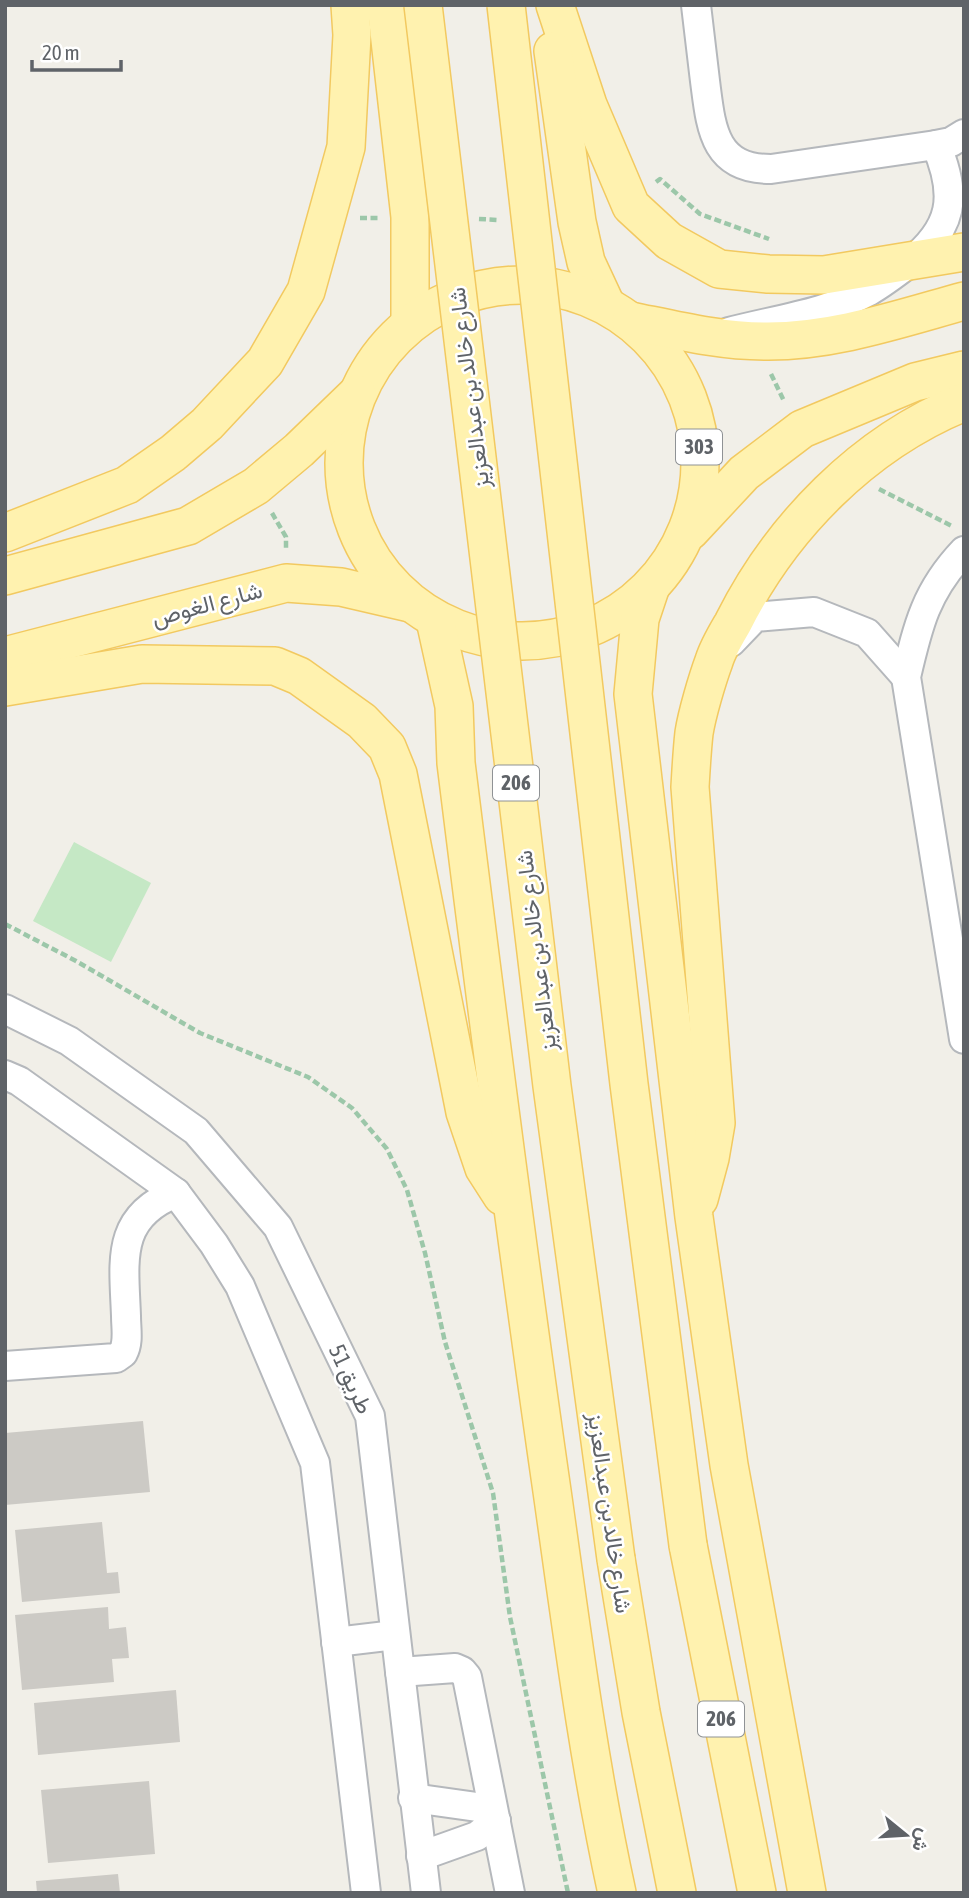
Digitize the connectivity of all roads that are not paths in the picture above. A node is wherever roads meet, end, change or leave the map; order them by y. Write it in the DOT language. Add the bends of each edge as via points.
graph roads {
  1 [pos="350,5"];
  2 [pos="386,5"];
  3 [pos="423,5"];
  4 [pos="506,5"];
  5 [pos="546,5"];
  6 [pos="555,5"];
  7 [pos="695,5"];
  8 [pos="964,134"];
  9 [pos="936,145"];
  10 [pos="964,252"];
  11 [pos="909,263"];
  12 [pos="964,301"];
  13 [pos="619,313"];
  14 [pos="410,324"];
  15 [pos="710,337"];
  16 [pos="964,370"];
  17 [pos="357,394"];
  18 [pos="964,402"];
  19 [pos="5,533"];
  20 [pos="684,537"];
  21 [pos="958,539"];
  22 [pos="5,576"];
  23 [pos="651,586"];
  24 [pos="422,611"];
  25 [pos="5,656"];
  26 [pos="714,659"];
  27 [pos="906,677"];
  28 [pos="5,687"];
  29 [pos="5,1009"];
  30 [pos="964,1039"];
  31 [pos="5,1075"];
  32 [pos="176,1193"];
  33 [pos="512,1211"];
  34 [pos="694,1217"];
  35 [pos="5,1366"];
  36 [pos="395,1635"];
  37 [pos="337,1642"];
  38 [pos="400,1672"];
  39 [pos="413,1798"];
  40 [pos="496,1821"];
  41 [pos="421,1856"];
  42 [pos="366,1893"];
  43 [pos="426,1893"];
  44 [pos="510,1893"];
  45 [pos="617,1893"];
  46 [pos="677,1893"];
  47 [pos="757,1893"];
  48 [pos="807,1893"];
  1 -- 19 [label="main road" via="346,147 306,291 265,362 207,425 127,485"];
  2 -- 14 [label="main road" via="410,217"];
  3 -- 46 [label="main road, شارع خالد بن عبدالعزيز / 206, bridge" via="550,1073 615,1559"];
  4 -- 47 [label="main road, 206, bridge" via="629,1084 688,1545"];
  5 -- 13 [label="main road" via="586,262"];
  6 -- 11 [label="main road" via="588,105 631,206 668,242 719,269 768,274 824,275"];
  7 -- 9 [label="street" via="711,126 721,147 738,162 771,169"];
  8 -- 9 [label="street"];
  9 -- 11 [label="street" via="946,169 947,212 926,250"];
  10 -- 11 [label="main road"];
  11 -- 15 [label="street" via="889,279 843,302"];
  12 -- 15 [label="main road" via="829,336 765,341"];
  13 -- 14 [label="main road, 303" via="579,293 520,284 462,295"];
  13 -- 15 [label="main road"];
  13 -- 20 [label="main road, 303" via="653,342 671,365 695,420 699,479"];
  14 -- 17 [label="main road, 303" via="387,344"];
  16 -- 20 [label="main road" via="915,382 802,429 744,473"];
  17 -- 22 [label="main road, 303" via="256,486 188,526"];
  17 -- 24 [label="main road, 303" via="344,450 349,507 372,560 389,583"];
  18 -- 26 [label="main road" via="907,429 848,473 785,539 751,587"];
  20 -- 23 [label="main road, 303"];
  21 -- 27 [label="street" via="919,621"];
  23 -- 24 [label="main road, 303" via="604,622 548,640 490,639 461,632"];
  23 -- 34 [label="main road" via="640,619 633,694"];
  24 -- 25 [label="main road, شارع الغوص / 303" via="341,587 286,583"];
  24 -- 33 [label="main road" via="454,705 456,763"];
  26 -- 27 [label="street" via="755,617 814,612 867,633"];
  26 -- 34 [label="main road" via="694,731 690,787 716,1123"];
  27 -- 30 [label="street"];
  28 -- 33 [label="main road" via="142,664 275,666 299,676 362,721 387,747 398,775 465,1112 484,1168"];
  29 -- 36 [label="street, طريق 51" via="69,1041 196,1131 278,1227 370,1416"];
  31 -- 32 [label="street"];
  32 -- 35 [label="street" via="139,1217 125,1244 127,1339 123,1353 117,1358"];
  32 -- 37 [label="street" via="240,1286 315,1463"];
  33 -- 45 [label="main road" via="571,1620"];
  34 -- 48 [label="main road" via="729,1465"];
  36 -- 37 [label="street"];
  36 -- 38 [label="street, طريق 51"];
  37 -- 42 [label="street"];
  38 -- 39 [label="street, طريق 51"];
  38 -- 40 [label="street" via="455,1668 467,1677"];
  39 -- 40 [label="street" via="477,1807"];
  39 -- 41 [label="street, طريق 51"];
  40 -- 41 [label="street" via="477,1836"];
  40 -- 44 [label="street"];
  41 -- 43 [label="street, طريق 51"];
}
